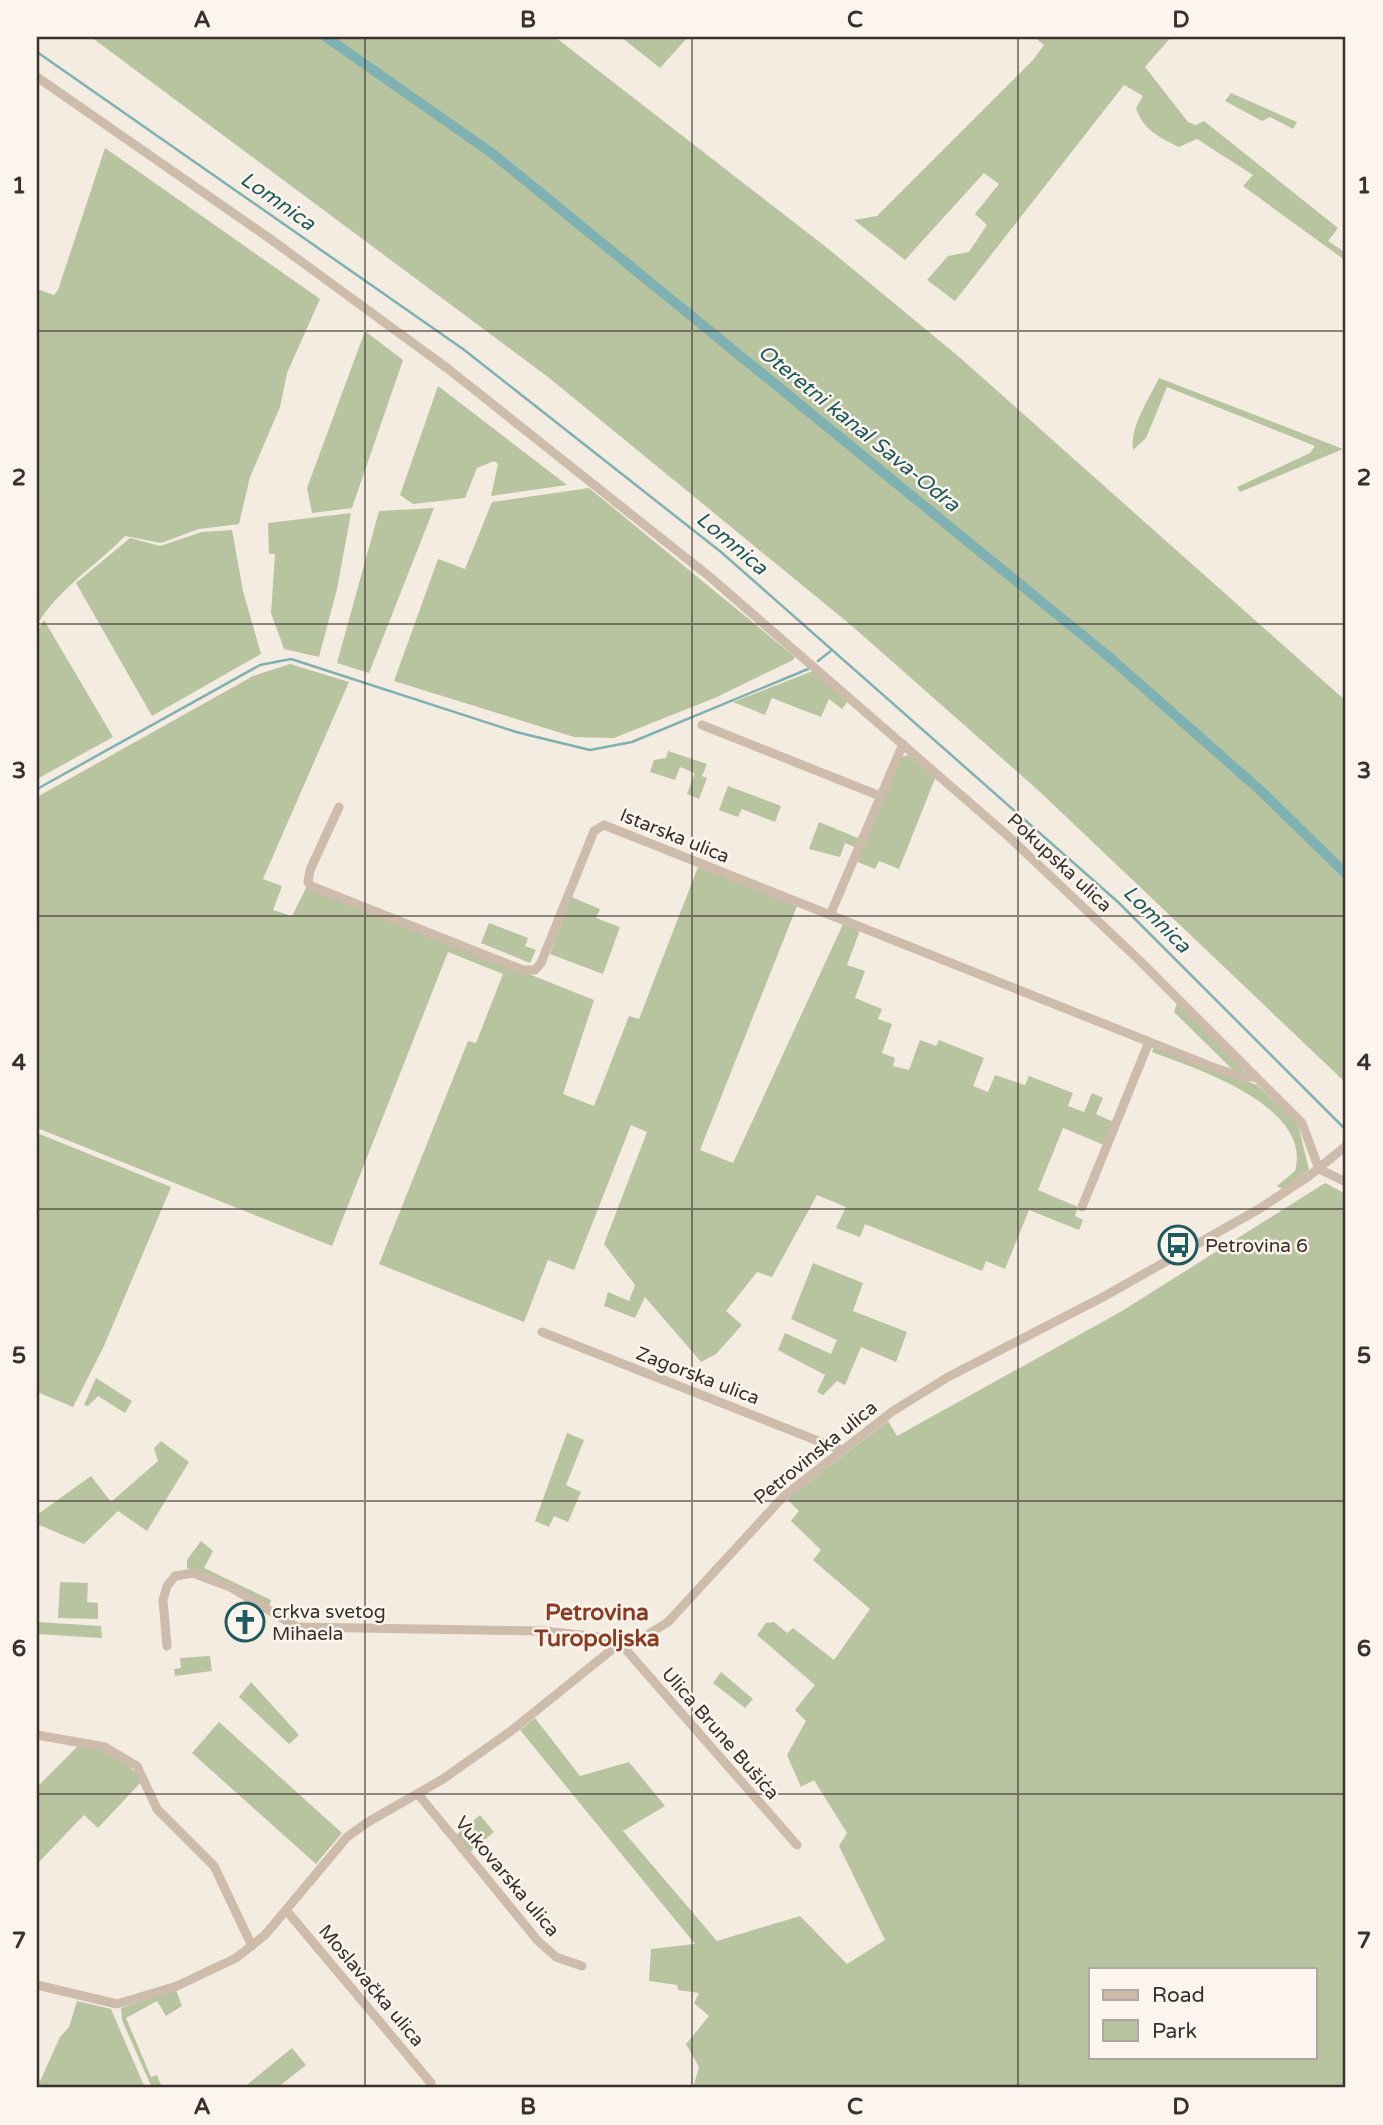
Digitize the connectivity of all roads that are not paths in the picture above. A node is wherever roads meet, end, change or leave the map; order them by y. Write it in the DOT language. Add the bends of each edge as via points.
graph roads {
  1 [pos="37,77"];
  2 [pos="702,725"];
  3 [pos="903,744"];
  4 [pos="880,796"];
  5 [pos="339,807"];
  6 [pos="830,915"];
  7 [pos="1149,1042"];
  8 [pos="1256,1077"];
  9 [pos="1345,1147"];
  10 [pos="1319,1169"];
  11 [pos="1346,1182"];
  12 [pos="1082,1207"];
  13 [pos="542,1332"];
  14 [pos="841,1450"];
  15 [pos="620,1643"];
  16 [pos="167,1646"];
  17 [pos="37,1735"];
  18 [pos="418,1794"];
  19 [pos="797,1846"];
  20 [pos="286,1910"];
  21 [pos="252,1945"];
  22 [pos="582,1966"];
  23 [pos="37,1985"];
  24 [pos="431,2083"];
  1 -- 3 [label="street, Pokupska ulica" via="270,238 447,368 710,577"];
  2 -- 4 [label="street"];
  3 -- 4 [label="street"];
  3 -- 8 [label="street, Pokupska ulica" via="1028,855"];
  4 -- 6 [label="street"];
  5 -- 6 [label="street, Istarska ulica" via="310,870 311,886 530,971 541,963 598,826"];
  6 -- 7 [label="street, Istarska ulica"];
  7 -- 8 [label="street, Istarska ulica" via="1235,1074"];
  7 -- 12 [label="street"];
  8 -- 10 [label="street, Pokupska ulica" via="1301,1123"];
  9 -- 10 [label="street, Petrovinska ulica"];
  10 -- 11 [label="street"];
  10 -- 14 [label="street, Petrovinska ulica" via="1259,1209 1103,1297 919,1393"];
  13 -- 14 [label="street, Zagorska ulica"];
  14 -- 15 [label="street, Petrovinska ulica" via="767,1511 668,1622 639,1639"];
  15 -- 16 [label="street" via="544,1631 297,1627 230,1587 186,1572 175,1576 164,1593"];
  15 -- 18 [label="street, Petrovinska ulica" via="511,1731"];
  15 -- 19 [label="street, Ulica Brune Bušića"];
  17 -- 21 [label="street" via="105,1746 137,1766 157,1809 214,1866"];
  18 -- 20 [label="street, Petrovinska ulica" via="347,1837"];
  18 -- 22 [label="street, Vukovarska ulica" via="538,1941 556,1957"];
  20 -- 21 [label="street, Petrovinska ulica"];
  20 -- 24 [label="street, Moslavačka ulica"];
  21 -- 23 [label="street, Petrovinska ulica" via="218,1968 130,2002 117,2004"];
}
